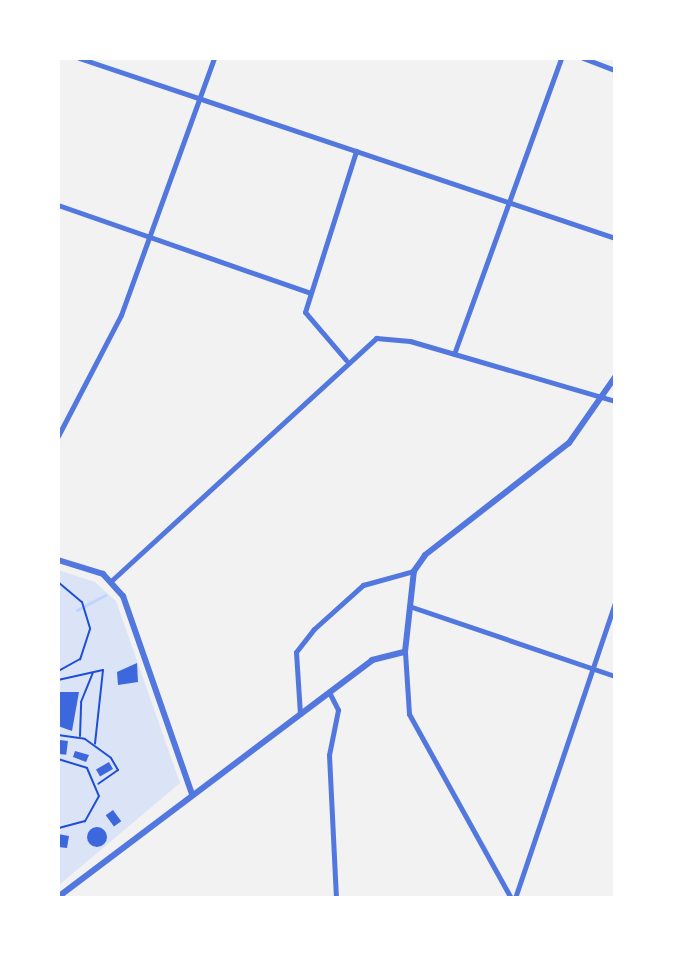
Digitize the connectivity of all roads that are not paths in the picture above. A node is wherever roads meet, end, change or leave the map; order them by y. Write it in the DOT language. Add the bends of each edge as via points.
graph roads {
  1 [pos="79,58"];
  2 [pos="214,58"];
  3 [pos="561,58"];
  4 [pos="583,58"];
  5 [pos="615,70"];
  6 [pos="199,98"];
  7 [pos="356,151"];
  8 [pos="506,200"];
  9 [pos="58,205"];
  10 [pos="151,238"];
  11 [pos="615,238"];
  12 [pos="308,292"];
  13 [pos="454,354"];
  14 [pos="346,360"];
  15 [pos="615,377"];
  16 [pos="602,397"];
  17 [pos="615,401"];
  18 [pos="58,436"];
  19 [pos="58,560"];
  20 [pos="414,571"];
  21 [pos="111,581"];
  22 [pos="615,602"];
  23 [pos="409,606"];
  24 [pos="405,652"];
  25 [pos="592,668"];
  26 [pos="615,676"];
  27 [pos="329,692"];
  28 [pos="300,714"];
  29 [pos="192,794"];
  30 [pos="58,897"];
  31 [pos="336,898"];
  32 [pos="513,898"];
  1 -- 6 [label="street"];
  2 -- 6 [label="street"];
  3 -- 8 [label="street"];
  4 -- 5 [label="street"];
  6 -- 7 [label="street"];
  6 -- 10 [label="street"];
  7 -- 8 [label="street"];
  7 -- 12 [label="street"];
  8 -- 11 [label="street"];
  8 -- 13 [label="street"];
  9 -- 10 [label="street"];
  10 -- 12 [label="street"];
  10 -- 18 [label="street"];
  12 -- 14 [label="street" via="305,312"];
  13 -- 14 [label="street" via="376,338"];
  13 -- 16 [label="street"];
  14 -- 21 [label="street"];
  15 -- 16 [label="street"];
  16 -- 17 [label="street"];
  16 -- 20 [label="street" via="569,443 437,542"];
  19 -- 21 [label="street"];
  20 -- 23 [label="street"];
  20 -- 28 [label="street" via="363,585 314,629 296,652"];
  21 -- 29 [label="street" via="134,621"];
  22 -- 25 [label="street"];
  23 -- 24 [label="street"];
  23 -- 25 [label="street"];
  24 -- 27 [label="street" via="380,655"];
  24 -- 32 [label="street" via="409,714"];
  25 -- 26 [label="street"];
  25 -- 32 [label="street"];
  27 -- 28 [label="street"];
  27 -- 31 [label="street" via="338,710 329,755"];
  28 -- 29 [label="street"];
  29 -- 30 [label="street"];
}
